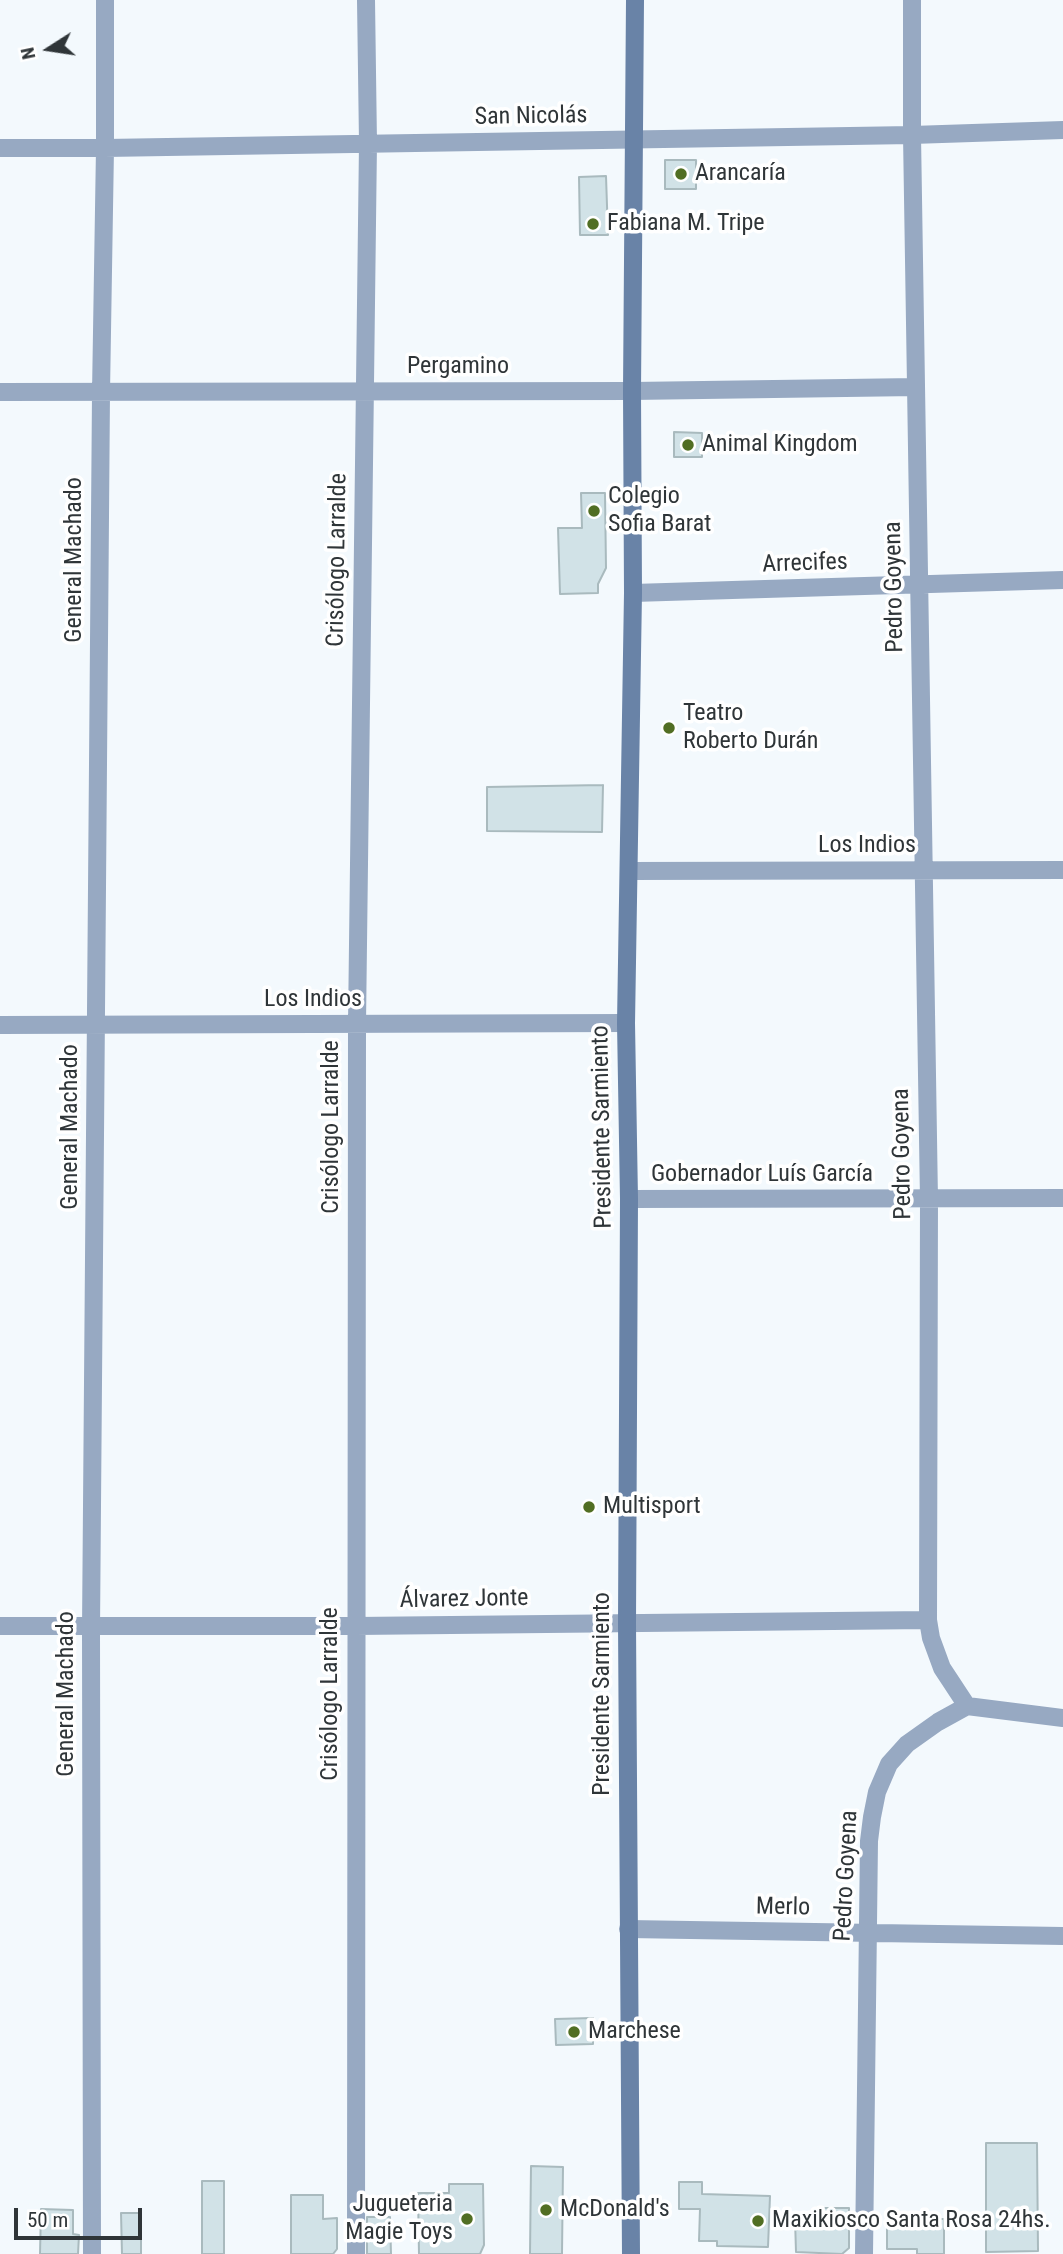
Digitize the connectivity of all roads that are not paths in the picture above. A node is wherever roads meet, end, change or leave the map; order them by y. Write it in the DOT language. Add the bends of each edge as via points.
graph roads {
  1 [pos="105,0"];
  2 [pos="366,0"];
  3 [pos="635,0"];
  4 [pos="912,0"];
  5 [pos="1063,130"];
  6 [pos="912,135"];
  7 [pos="633,140"];
  8 [pos="368,143"];
  9 [pos="0,148"];
  10 [pos="105,149"];
  11 [pos="916,387"];
  12 [pos="632,391"];
  13 [pos="0,392"];
  14 [pos="365,392"];
  15 [pos="101,393"];
  16 [pos="1063,580"];
  17 [pos="920,585"];
  18 [pos="633,593"];
  19 [pos="1063,870"];
  20 [pos="923,871"];
  21 [pos="629,872"];
  22 [pos="626,1023"];
  23 [pos="357,1024"];
  24 [pos="0,1025"];
  25 [pos="96,1026"];
  26 [pos="1063,1198"];
  27 [pos="629,1199"];
  28 [pos="929,1199"];
  29 [pos="928,1620"];
  30 [pos="627,1622"];
  31 [pos="0,1626"];
  32 [pos="356,1626"];
  33 [pos="91,1628"];
  34 [pos="967,1706"];
  35 [pos="1063,1718"];
  36 [pos="628,1929"];
  37 [pos="867,1934"];
  38 [pos="1063,1936"];
  39 [pos="92,2254"];
  40 [pos="356,2254"];
  41 [pos="631,2254"];
  42 [pos="864,2254"];
  1 -- 10 [label="street, General Machado"];
  2 -- 8 [label="street, Crisólogo Larralde"];
  3 -- 7 [label="main road, Presidente Sarmiento"];
  4 -- 6 [label="street, Pedro Goyena"];
  5 -- 6 [label="street, San Nicolás"];
  6 -- 7 [label="street, San Nicolás"];
  6 -- 11 [label="street, Pedro Goyena"];
  7 -- 8 [label="street, San Nicolás"];
  7 -- 12 [label="main road, Presidente Sarmiento"];
  8 -- 10 [label="street, San Nicolás"];
  8 -- 14 [label="street, Crisólogo Larralde"];
  9 -- 10 [label="street, San Nicolás"];
  10 -- 15 [label="street, General Machado"];
  11 -- 12 [label="street, Pergamino"];
  11 -- 17 [label="street, Pedro Goyena"];
  12 -- 14 [label="street, Pergamino"];
  12 -- 18 [label="main road, Presidente Sarmiento"];
  13 -- 15 [label="street, Pergamino"];
  14 -- 15 [label="street, Pergamino"];
  14 -- 23 [label="street, Crisólogo Larralde"];
  15 -- 25 [label="street, General Machado"];
  16 -- 17 [label="street, Arrecifes"];
  17 -- 18 [label="street, Arrecifes"];
  17 -- 20 [label="street, Pedro Goyena"];
  18 -- 21 [label="main road, Presidente Sarmiento"];
  19 -- 20 [label="street, Los Indios"];
  20 -- 21 [label="street, Los Indios"];
  20 -- 28 [label="street, Pedro Goyena"];
  21 -- 22 [label="main road, Presidente Sarmiento"];
  22 -- 23 [label="street, Los Indios"];
  22 -- 27 [label="main road, Presidente Sarmiento"];
  23 -- 25 [label="street, Los Indios"];
  23 -- 32 [label="street, Crisólogo Larralde"];
  24 -- 25 [label="street, Los Indios"];
  25 -- 33 [label="street, General Machado"];
  26 -- 28 [label="street, Gobernador Luís García"];
  27 -- 28 [label="street, Gobernador Luís García"];
  27 -- 30 [label="main road, Presidente Sarmiento"];
  28 -- 29 [label="street, Pedro Goyena"];
  29 -- 30 [label="street, Álvarez Jonte"];
  29 -- 34 [label="street, Pedro Goyena" via="942,1668"];
  30 -- 32 [label="street, Álvarez Jonte"];
  30 -- 36 [label="main road, Presidente Sarmiento"];
  31 -- 33 [label="street, Álvarez Jonte"];
  32 -- 33 [label="street, Álvarez Jonte"];
  32 -- 40 [label="street, Crisólogo Larralde"];
  33 -- 39 [label="street, General Machado"];
  34 -- 35 [label="street"];
  34 -- 37 [label="street, Pedro Goyena" via="907,1744 882,1779 869,1841"];
  36 -- 37 [label="street, Merlo"];
  36 -- 41 [label="main road, Presidente Sarmiento"];
  37 -- 38 [label="street, Merlo"];
  37 -- 42 [label="street, Pedro Goyena"];
}
